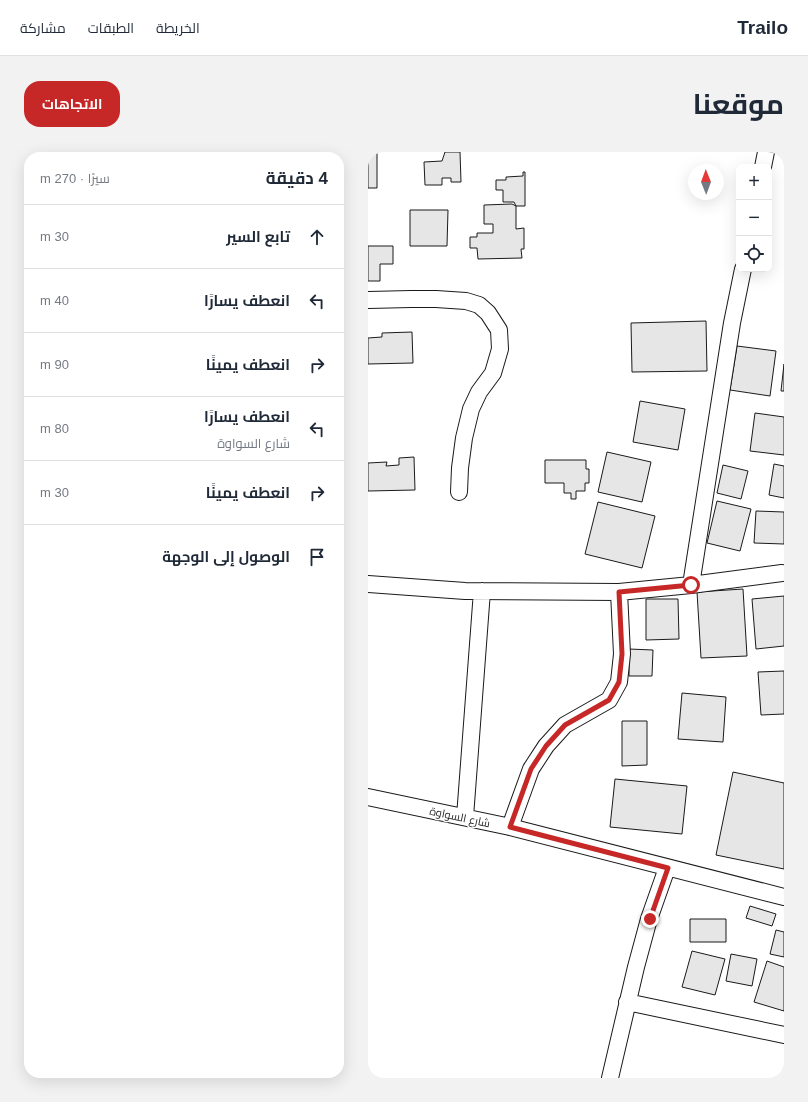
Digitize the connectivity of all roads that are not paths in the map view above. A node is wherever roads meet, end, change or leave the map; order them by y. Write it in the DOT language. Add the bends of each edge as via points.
graph roads {
  1 [pos="766,152"];
  2 [pos="764,164"];
  3 [pos="742,272"];
  4 [pos="368,300"];
  5 [pos="459,492"];
  6 [pos="782,573"];
  7 [pos="368,584"];
  8 [pos="691,585"];
  9 [pos="482,591"];
  10 [pos="619,592"];
  11 [pos="368,797"];
  12 [pos="465,817"];
  13 [pos="510,827"];
  14 [pos="668,868"];
  15 [pos="784,897"];
  16 [pos="627,1002"];
  17 [pos="784,1035"];
  18 [pos="610,1078"];
  1 -- 2 [label="street"];
  3 -- 8 [label="street"];
  4 -- 5 [label="street" via="466,301 479,305 488,313 498,330 500,348 493,374 471,409 464,438"];
  6 -- 8 [label="street"];
  7 -- 9 [label="street" via="465,592"];
  8 -- 10 [label="street"];
  9 -- 10 [label="street"];
  9 -- 12 [label="street"];
  10 -- 13 [label="street" via="622,654 619,682 609,700 565,725 546,746 531,769"];
  11 -- 12 [label="street, شارع السواوة"];
  12 -- 13 [label="street, شارع السواوة"];
  13 -- 14 [label="street, شارع السواوة"];
  14 -- 15 [label="street, شارع السواوة"];
  14 -- 16 [label="street" via="650,919"];
  16 -- 17 [label="street"];
  16 -- 18 [label="street"];
}
